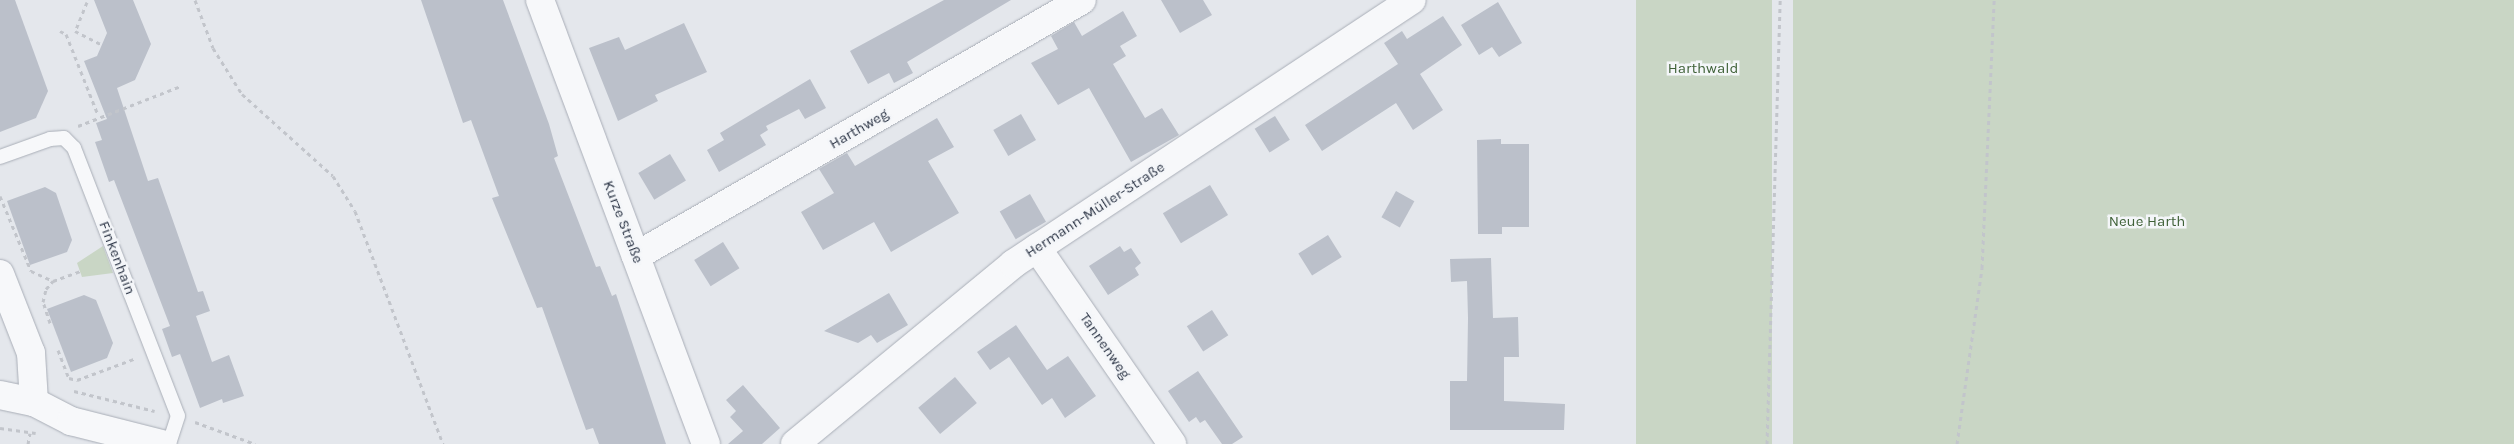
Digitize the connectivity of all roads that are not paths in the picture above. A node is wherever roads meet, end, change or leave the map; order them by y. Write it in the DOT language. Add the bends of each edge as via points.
graph roads {
  1 [pos="540,0"];
  2 [pos="1082,0"];
  3 [pos="1412,0"];
  4 [pos="0,157"];
  5 [pos="1037,248"];
  6 [pos="636,256"];
  7 [pos="0,274"];
  8 [pos="0,396"];
  9 [pos="34,402"];
  10 [pos="162,444"];
  11 [pos="169,444"];
  12 [pos="706,444"];
  13 [pos="795,444"];
  14 [pos="1172,444"];
  1 -- 6 [label="street, Kurze Straße"];
  2 -- 6 [label="street, Harthweg"];
  3 -- 5 [label="street, Hermann-Müller-Straße"];
  4 -- 11 [label="lane, Finkenhain" via="50,138 64,138 74,148 178,416"];
  5 -- 13 [label="street, Hermann-Müller-Straße"];
  5 -- 14 [label="street, Tannenweg"];
  6 -- 12 [label="street, Kurze Straße"];
  7 -- 9 [label="street" via="31,353"];
  8 -- 9 [label="street"];
  9 -- 10 [label="street" via="71,421"];
}
